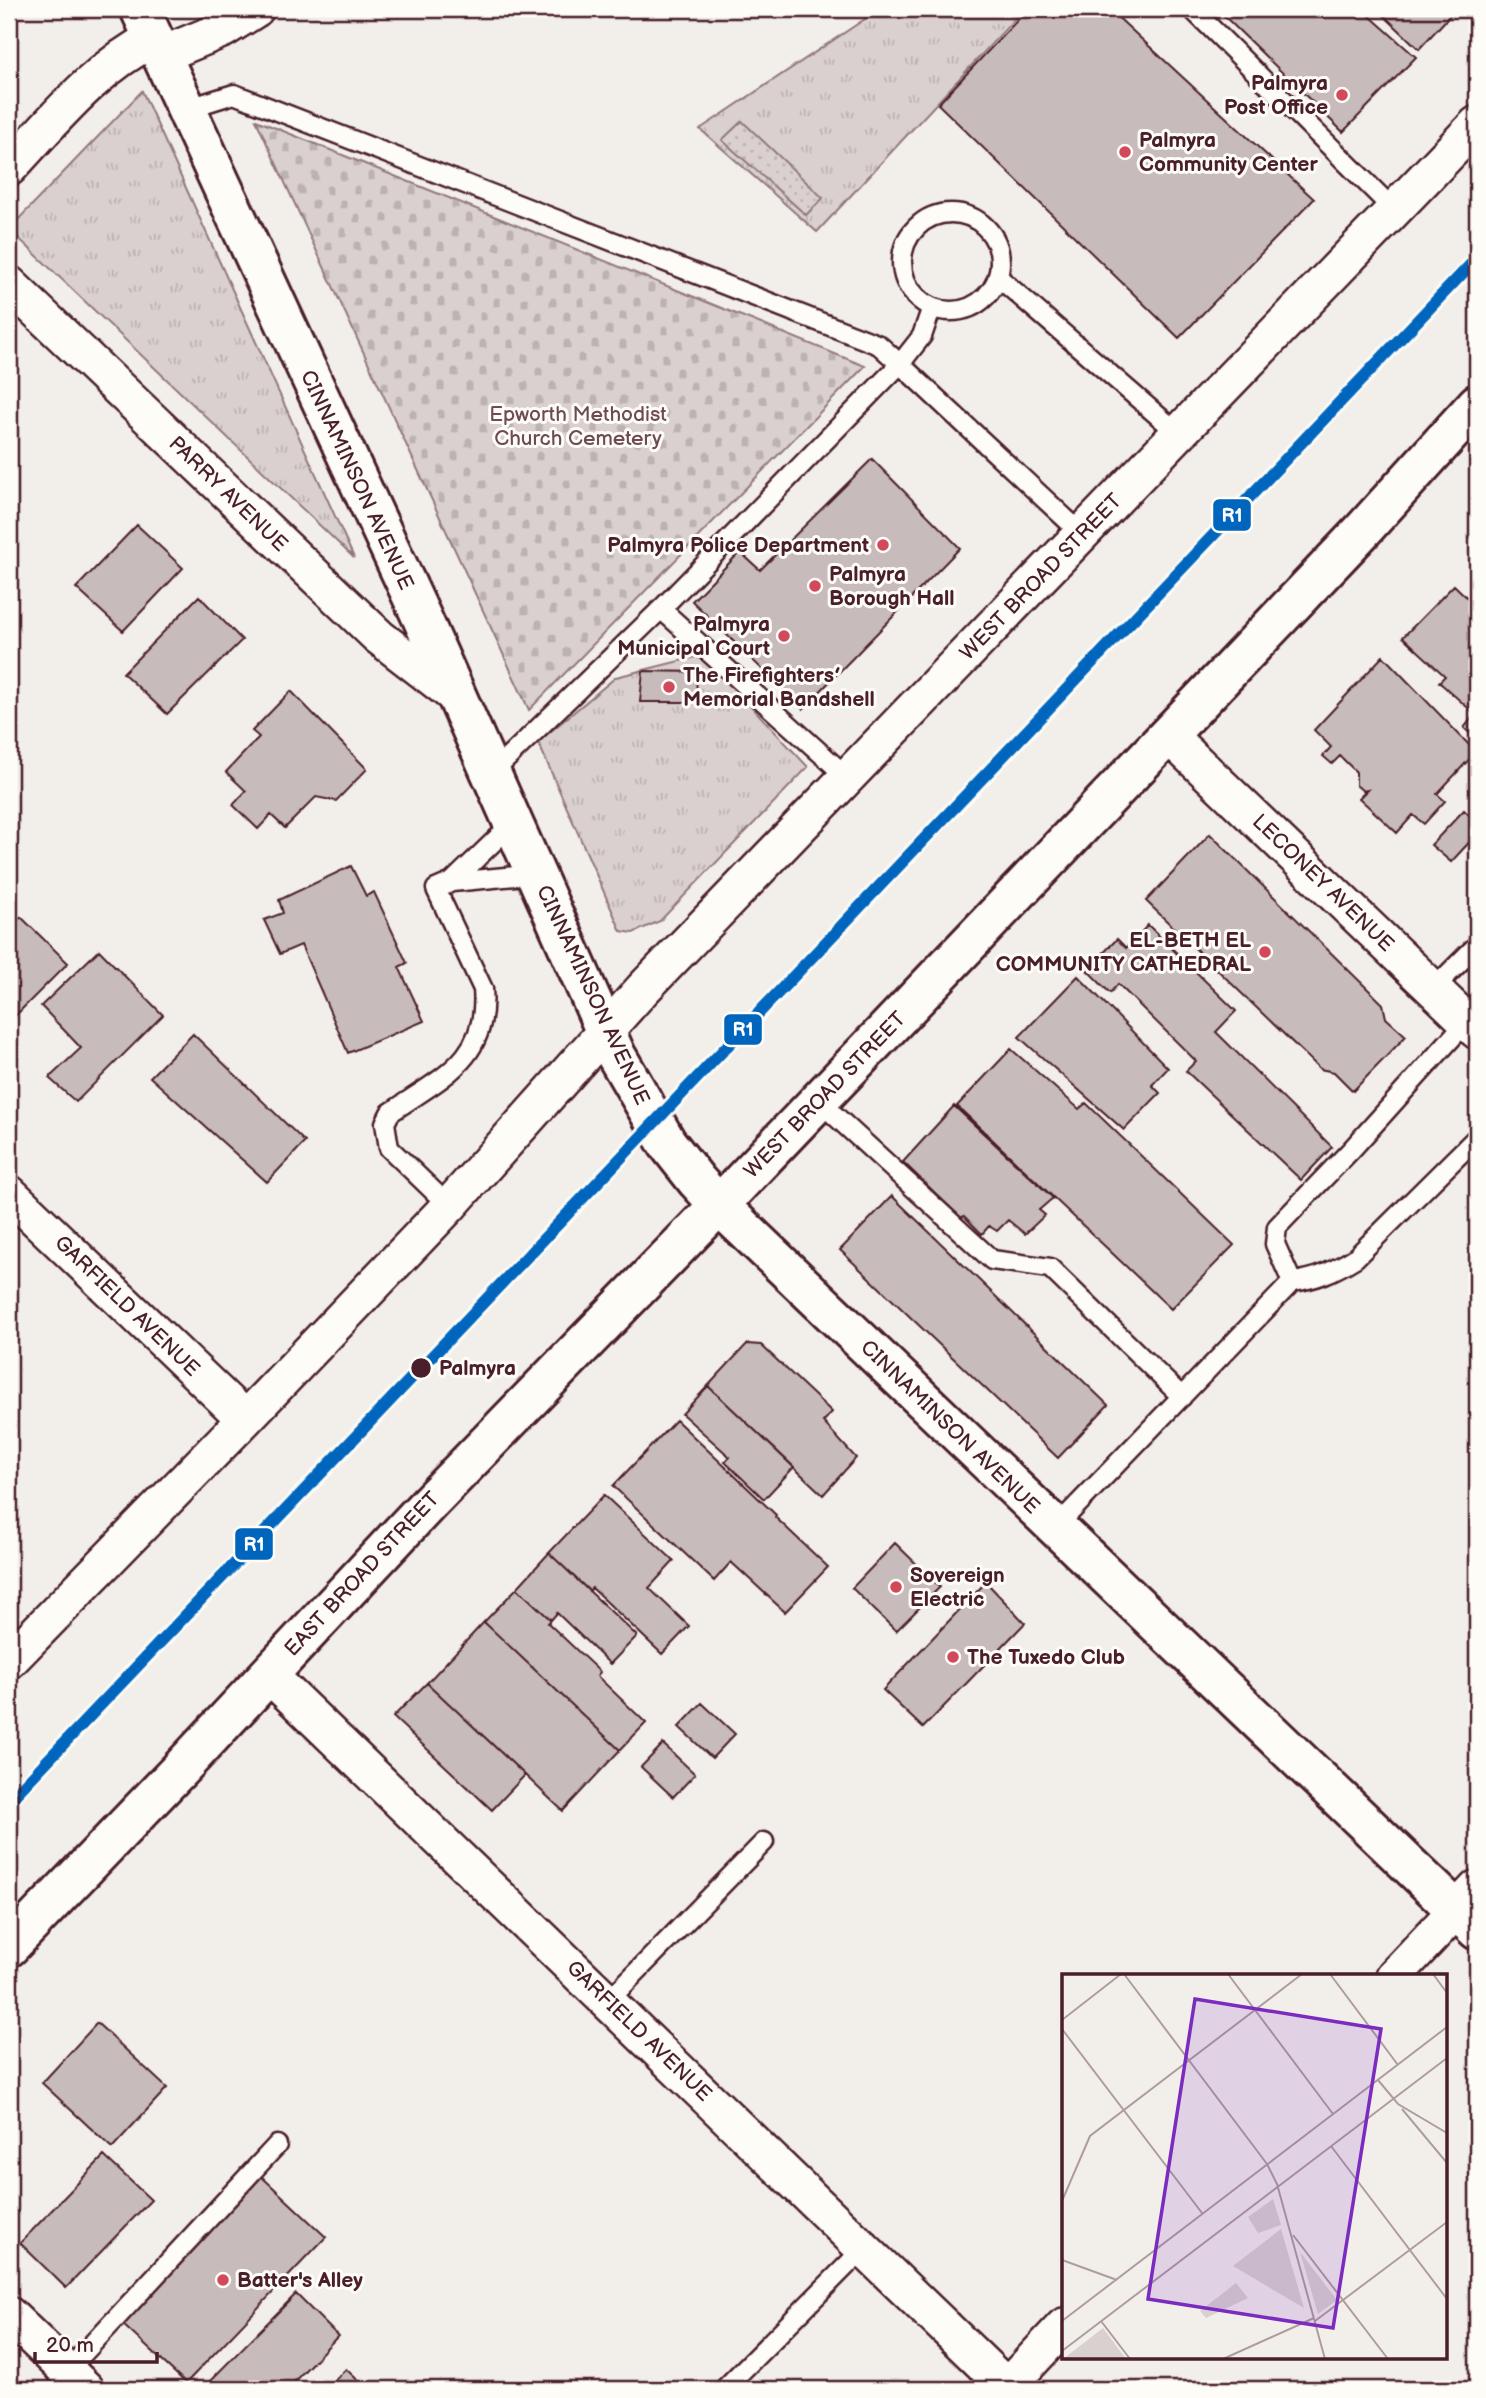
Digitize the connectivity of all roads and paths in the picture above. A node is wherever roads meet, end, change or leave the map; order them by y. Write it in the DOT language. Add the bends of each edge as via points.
graph roads {
  1 [pos="256,9"];
  2 [pos="1192,9"];
  3 [pos="151,34"];
  4 [pos="186,109"];
  5 [pos="1477,124"];
  6 [pos="9,168"];
  7 [pos="1394,210"];
  8 [pos="998,277"];
  9 [pos="9,284"];
  10 [pos="932,307"];
  11 [pos="900,364"];
  12 [pos="1477,404"];
  13 [pos="1179,434"];
  14 [pos="1082,534"];
  15 [pos="661,609"];
  16 [pos="454,695"];
  17 [pos="1168,735"];
  18 [pos="491,774"];
  19 [pos="847,777"];
  20 [pos="513,823"];
  21 [pos="537,874"];
  22 [pos="452,882"];
  23 [pos="1477,945"];
  24 [pos="1433,989"];
  25 [pos="1472,1026"];
  26 [pos="604,1029"];
  27 [pos="819,1101"];
  28 [pos="1477,1137"];
  29 [pos="9,1193"];
  30 [pos="719,1205"];
  31 [pos="449,1206"];
  32 [pos="1292,1282"];
  33 [pos="1182,1397"];
  34 [pos="245,1419"];
  35 [pos="1055,1528"];
  36 [pos="9,1661"];
  37 [pos="268,1674"];
  38 [pos="764,1842"];
  39 [pos="1470,1909"];
  40 [pos="9,1947"];
  41 [pos="1396,1974"];
  42 [pos="608,2001"];
  43 [pos="277,2145"];
  44 [pos="863,2249"];
  45 [pos="9,2315"];
  46 [pos="1062,2328"];
  47 [pos="77,2380"];
  48 [pos="724,2389"];
  49 [pos="1007,2389"];
  1 -- 3 [label="street" via="224,29"];
  2 -- 7 [label="lane"];
  3 -- 4 [label="main road, CINNAMINSON AVENUE"];
  3 -- 6 [label="street" via="91,82"];
  4 -- 11 [label="lane" via="234,94 879,345"];
  4 -- 16 [label="main road, CINNAMINSON AVENUE"];
  5 -- 7 [label="street, WEST BROAD STREET"];
  7 -- 13 [label="street, WEST BROAD STREET"];
  8 -- 10 [label="lane" via="991,292 964,310"];
  8 -- 10 [label="lane" via="998,245 978,220 947,212 930,216 907,239 902,270 907,286"];
  8 -- 13 [label="lane"];
  9 -- 16 [label="street, PARRY AVENUE" via="379,637"];
  10 -- 11 [label="lane" via="922,336"];
  11 -- 14 [label="lane"];
  11 -- 15 [label="lane"];
  12 -- 17 [label="main road, WEST BROAD STREET"];
  13 -- 14 [label="street, WEST BROAD STREET"];
  14 -- 19 [label="street, WEST BROAD STREET"];
  15 -- 18 [label="lane"];
  15 -- 19 [label="lane"];
  16 -- 18 [label="main road, CINNAMINSON AVENUE"];
  17 -- 24 [label="street, LECONEY AVENUE"];
  17 -- 27 [label="main road, WEST BROAD STREET"];
  18 -- 20 [label="main road, CINNAMINSON AVENUE"];
  19 -- 26 [label="street, WEST BROAD STREET"];
  20 -- 21 [label="main road, CINNAMINSON AVENUE"];
  20 -- 22 [label="lane"];
  21 -- 22 [label="lane"];
  21 -- 26 [label="main road, CINNAMINSON AVENUE"];
  22 -- 31 [label="lane" via="436,889 483,989 482,1020 475,1045 460,1063 390,1113 385,1123 389,1147"];
  23 -- 24 [label="lane"];
  24 -- 25 [label="street, LECONEY AVENUE"];
  25 -- 32 [label="lane" via="1277,1227 1275,1244"];
  26 -- 30 [label="main road, CINNAMINSON AVENUE" via="653,1122"];
  26 -- 31 [label="street"];
  27 -- 30 [label="main road, WEST BROAD STREET"];
  27 -- 33 [label="lane" via="992,1260 1050,1268"];
  28 -- 32 [label="lane" via="1355,1258 1323,1276"];
  29 -- 34 [label="street, GARFIELD AVENUE"];
  30 -- 35 [label="main road, CINNAMINSON AVENUE"];
  30 -- 37 [label="main road, EAST BROAD STREET"];
  31 -- 34 [label="street"];
  32 -- 33 [label="lane"];
  33 -- 35 [label="lane"];
  34 -- 36 [label="street"];
  35 -- 39 [label="main road, CINNAMINSON AVENUE"];
  37 -- 40 [label="main road, EAST BROAD STREET"];
  37 -- 42 [label="street, GARFIELD AVENUE"];
  38 -- 42 [label="lane"];
  39 -- 41 [label="street"];
  42 -- 44 [label="street, GARFIELD AVENUE"];
  43 -- 47 [label="lane"];
  44 -- 48 [label="lane"];
  44 -- 49 [label="street, GARFIELD AVENUE"];
  45 -- 47 [label="street"];
  46 -- 49 [label="street"];
}
